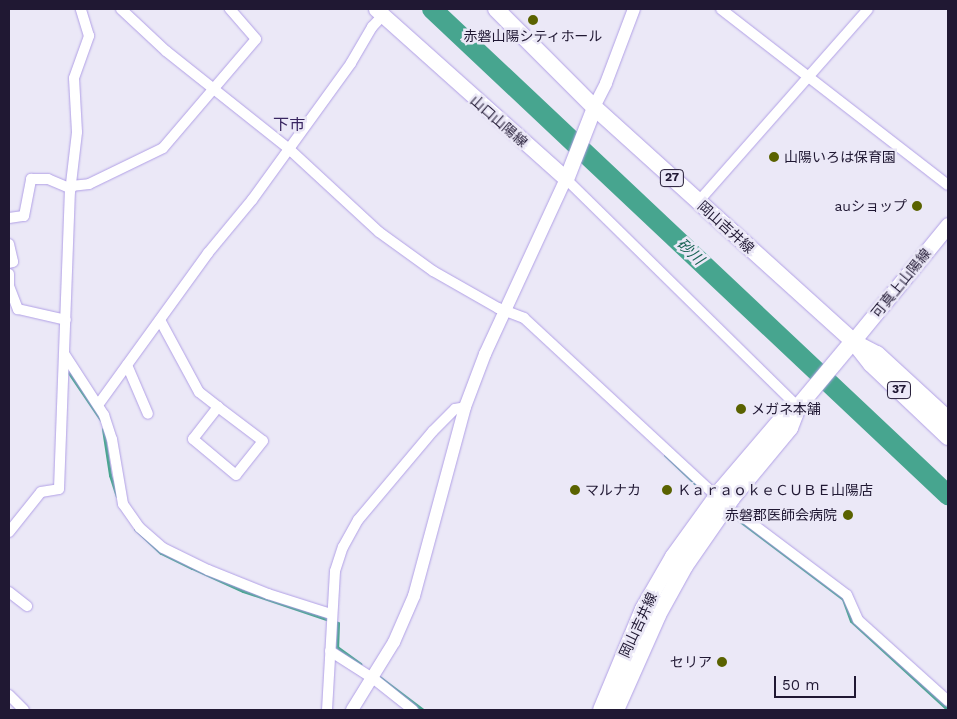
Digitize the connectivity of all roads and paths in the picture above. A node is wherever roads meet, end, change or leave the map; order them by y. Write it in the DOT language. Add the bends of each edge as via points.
graph roads {
  1 [pos="81,9"];
  2 [pos="122,9"];
  3 [pos="230,9"];
  4 [pos="496,9"];
  5 [pos="634,9"];
  6 [pos="721,9"];
  7 [pos="868,9"];
  8 [pos="380,12"];
  9 [pos="809,76"];
  10 [pos="214,89"];
  11 [pos="594,107"];
  12 [pos="288,148"];
  13 [pos="568,173"];
  14 [pos="948,185"];
  15 [pos="71,187"];
  16 [pos="698,202"];
  17 [pos="9,218"];
  18 [pos="948,225"];
  19 [pos="9,244"];
  20 [pos="9,263"];
  21 [pos="9,274"];
  22 [pos="506,310"];
  23 [pos="66,320"];
  24 [pos="160,320"];
  25 [pos="848,347"];
  26 [pos="65,355"];
  27 [pos="127,365"];
  28 [pos="98,405"];
  29 [pos="218,407"];
  30 [pos="465,407"];
  31 [pos="798,408"];
  32 [pos="148,414"];
  33 [pos="948,419"];
  34 [pos="948,437"];
  35 [pos="710,490"];
  36 [pos="738,513"];
  37 [pos="9,532"];
  38 [pos="9,592"];
  39 [pos="27,606"];
  40 [pos="331,614"];
  41 [pos="330,651"];
  42 [pos="374,679"];
  43 [pos="9,695"];
  44 [pos="948,701"];
  45 [pos="24,710"];
  46 [pos="327,710"];
  47 [pos="352,710"];
  48 [pos="413,710"];
  49 [pos="601,710"];
  50 [pos="616,710"];
  1 -- 15 [label="street" via="89,36 74,78 77,132"];
  2 -- 10 [label="street" via="166,51"];
  3 -- 10 [label="street" via="256,38"];
  4 -- 11 [label="main road, 岡山吉井線 / 27"];
  5 -- 11 [label="street"];
  6 -- 9 [label="street"];
  7 -- 9 [label="street"];
  8 -- 12 [label="street" via="351,63"];
  8 -- 13 [label="main road, 山口山陽線"];
  9 -- 14 [label="street"];
  9 -- 16 [label="street"];
  10 -- 12 [label="street"];
  10 -- 15 [label="street" via="163,148 89,184"];
  11 -- 13 [label="main road"];
  11 -- 16 [label="main road, 岡山吉井線 / 27"];
  12 -- 22 [label="street" via="379,232 433,271"];
  12 -- 24 [label="street"];
  13 -- 22 [label="street"];
  13 -- 31 [label="street"];
  15 -- 17 [label="street" via="48,179 31,180 24,216"];
  15 -- 23 [label="street"];
  16 -- 25 [label="main road, 岡山吉井線 / 27"];
  18 -- 25 [label="main road, 可真上山陽線"];
  19 -- 20 [label="street" via="13,262"];
  21 -- 23 [label="street" via="18,309"];
  22 -- 30 [label="street"];
  22 -- 35 [label="street" via="524,318"];
  23 -- 26 [label="street"];
  24 -- 27 [label="street"];
  24 -- 29 [label="street" via="193,384"];
  25 -- 31 [label="main road, 岡山吉井線"];
  25 -- 33 [label="main road, 37" via="877,354"];
  25 -- 34 [label="main road, 37" via="871,364"];
  26 -- 28 [label="street"];
  26 -- 37 [label="street" via="62,366 59,489 41,492"];
  27 -- 28 [label="street"];
  27 -- 32 [label="street"];
  28 -- 40 [label="street" via="112,439 123,504 140,528 163,548 208,570"];
  29 -- 29 [label="street" via="263,441 236,475 193,439"];
  30 -- 40 [label="street" via="456,409 433,431 358,520 335,571"];
  30 -- 42 [label="street" via="414,596"];
  31 -- 49 [label="main road, 岡山吉井線" via="781,420 722,489 673,557 644,609"];
  31 -- 50 [label="main road, 岡山吉井線" via="790,428 732,498 685,566 658,615"];
  36 -- 44 [label="street" via="847,595 858,620"];
  38 -- 39 [label="street"];
  40 -- 41 [label="street"];
  41 -- 42 [label="street"];
  41 -- 46 [label="street"];
  42 -- 47 [label="street"];
  42 -- 48 [label="street"];
  43 -- 45 [label="street"];
}
